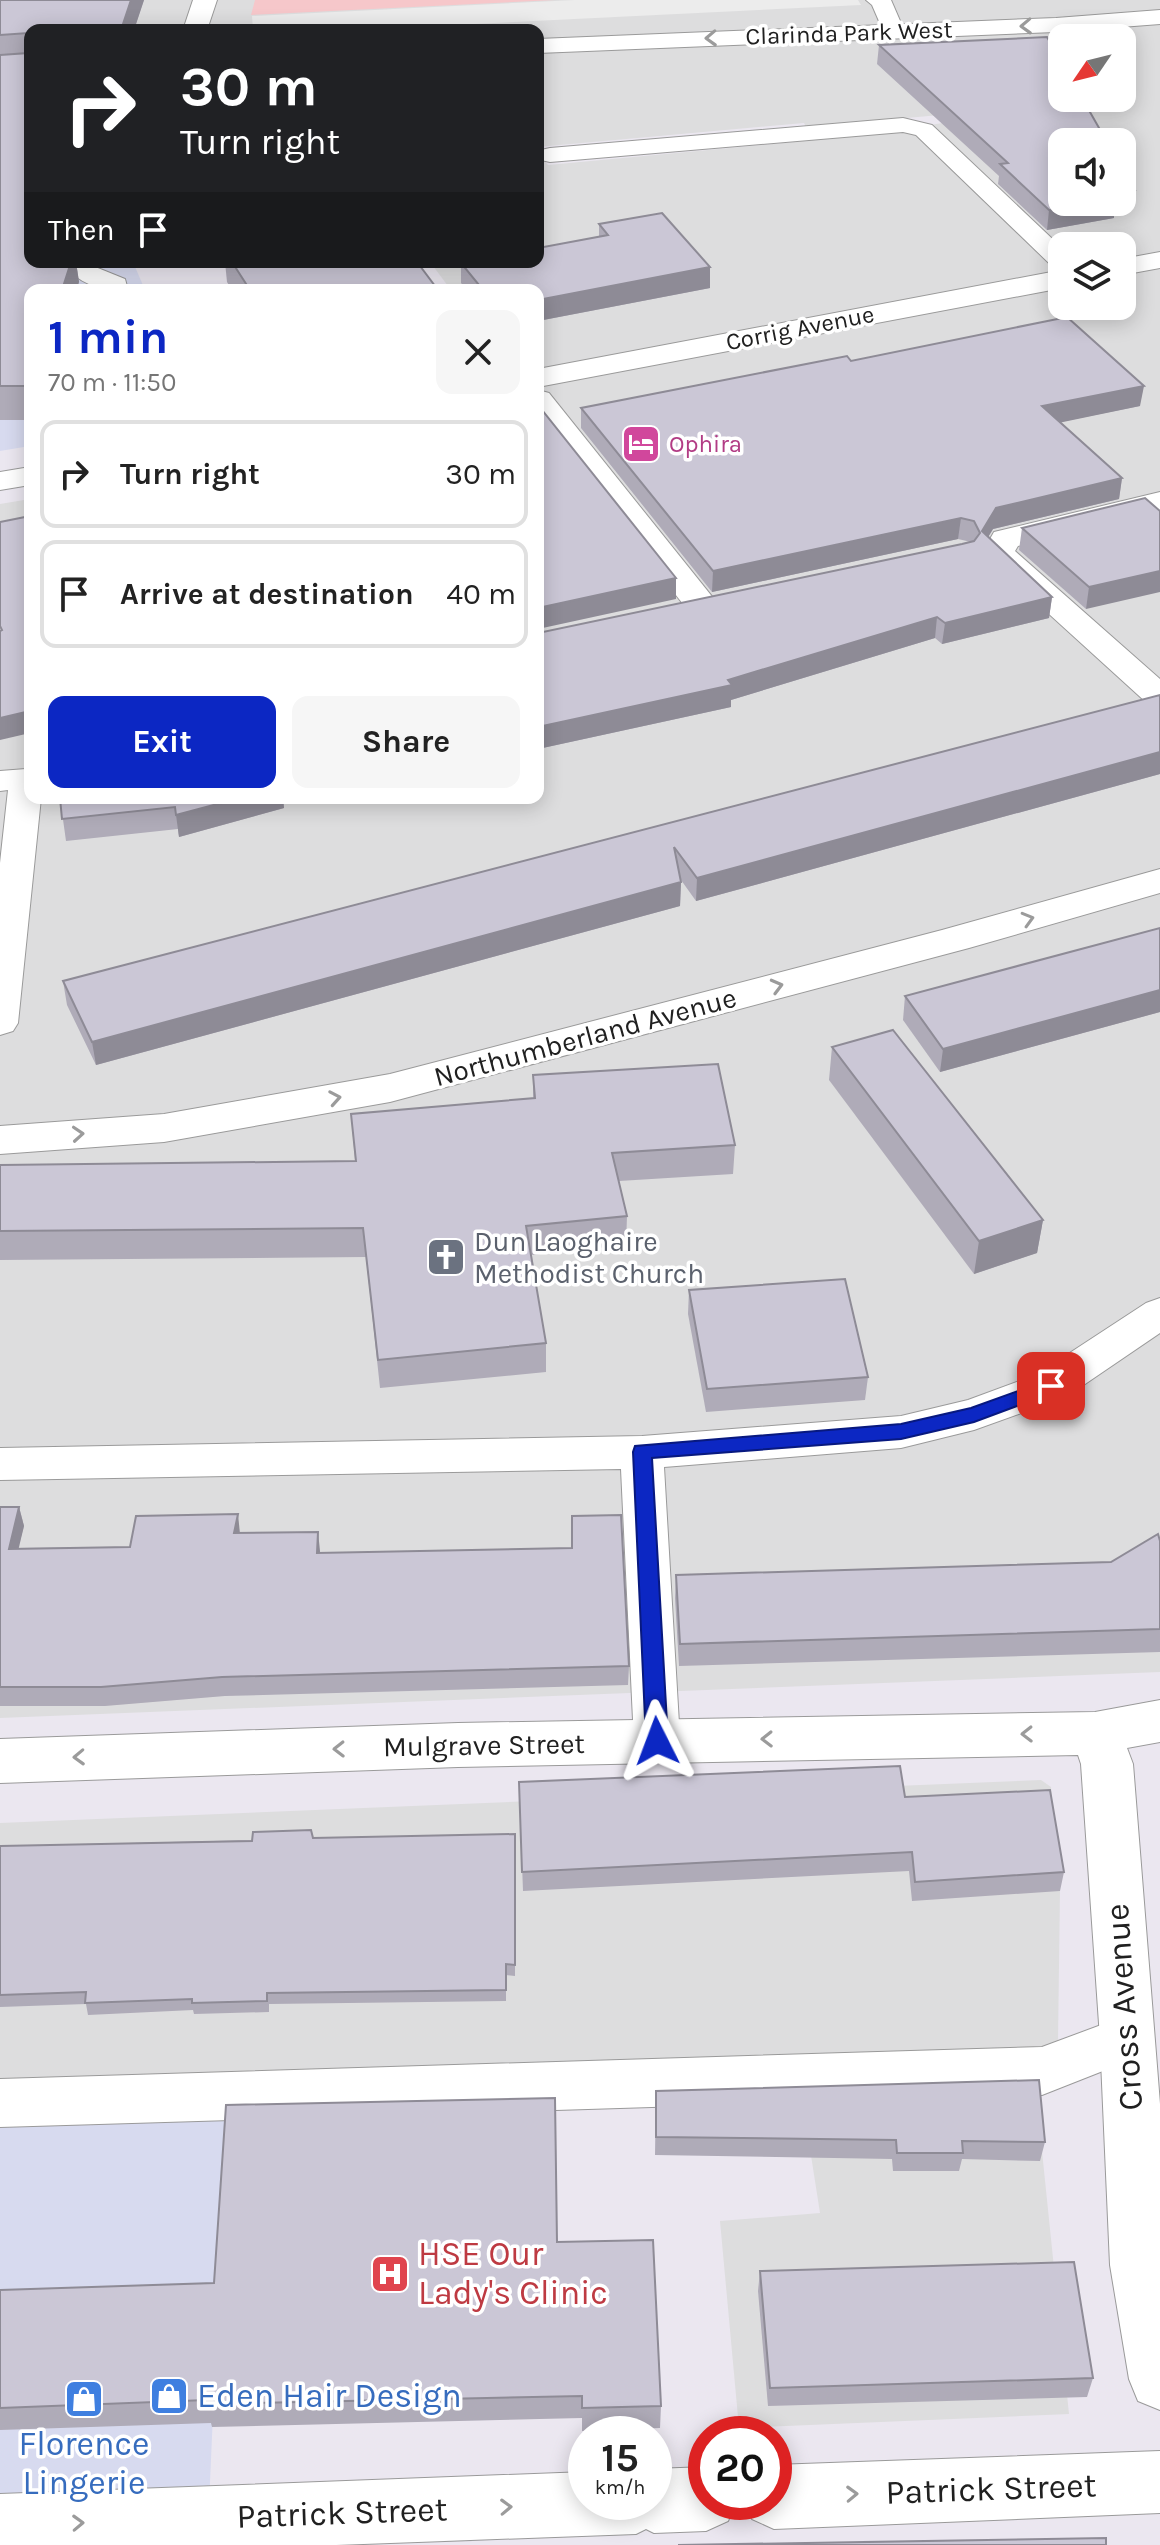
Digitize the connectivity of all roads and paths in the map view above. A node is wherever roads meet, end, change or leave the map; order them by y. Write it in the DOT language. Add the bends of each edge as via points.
graph roads {
  1 [pos="205,0"];
  2 [pos="877,0"];
  3 [pos="1160,17"];
  4 [pos="197,24"];
  5 [pos="1115,24"];
  6 [pos="1048,29"];
  7 [pos="893,30"];
  8 [pos="544,46"];
  9 [pos="550,155"];
  10 [pos="1048,249"];
  11 [pos="1160,260"];
  12 [pos="1136,264"];
  13 [pos="83,270"];
  14 [pos="1048,282"];
  15 [pos="114,284"];
  16 [pos="544,377"];
  17 [pos="544,406"];
  18 [pos="24,477"];
  19 [pos="0,481"];
  20 [pos="1160,502"];
  21 [pos="668,614"];
  22 [pos="1160,697"];
  23 [pos="24,779"];
  24 [pos="0,781"];
  25 [pos="24,798"];
  26 [pos="1160,881"];
  27 [pos="0,1023"];
  28 [pos="0,1140"];
  29 [pos="1160,1313"];
  30 [pos="642,1452"];
  31 [pos="0,1464"];
  32 [pos="1160,1721"];
  33 [pos="1095,1733"];
  34 [pos="657,1741"];
  35 [pos="0,1761"];
  36 [pos="1128,2038"];
  37 [pos="0,2103"];
  38 [pos="1160,2379"];
  39 [pos="1160,2482"];
  40 [pos="792,2496"];
  41 [pos="568,2505"];
  42 [pos="0,2526"];
  1 -- 4 [label="street"];
  2 -- 7 [label="lane"];
  3 -- 5 [label="street, Clarinda Park West"];
  6 -- 7 [label="street, Clarinda Park West, one-way" via="957,19"];
  7 -- 8 [label="street, Clarinda Park West, one-way"];
  9 -- 10 [label="lane" via="903,125 924,130"];
  11 -- 12 [label="street"];
  13 -- 15 [label="lane"];
  14 -- 16 [label="street, Corrig Avenue"];
  17 -- 21 [label="street" via="717,603"];
  18 -- 19 [label="street"];
  20 -- 22 [label="street" via="1006,539 998,553"];
  23 -- 24 [label="lane"];
  25 -- 27 [label="lane"];
  28 -- 26 [label="street, Northumberland Avenue, one-way" via="164,1128 390,1088"];
  29 -- 30 [label="lane" via="1051,1386 974,1414 901,1432"];
  30 -- 31 [label="lane"];
  30 -- 34 [label="lane"];
  32 -- 33 [label="street, Mulgrave Street"];
  33 -- 34 [label="street, Mulgrave Street, one-way"];
  33 -- 36 [label="street, Cross Avenue" via="1107,1764"];
  34 -- 35 [label="street, Mulgrave Street, one-way"];
  36 -- 37 [label="lane" via="1042,2071"];
  36 -- 38 [label="street, Cross Avenue" via="1140,2265"];
  40 -- 39 [label="street, Patrick Street, one-way"];
  42 -- 41 [label="street, Patrick Street, one-way"];
}
